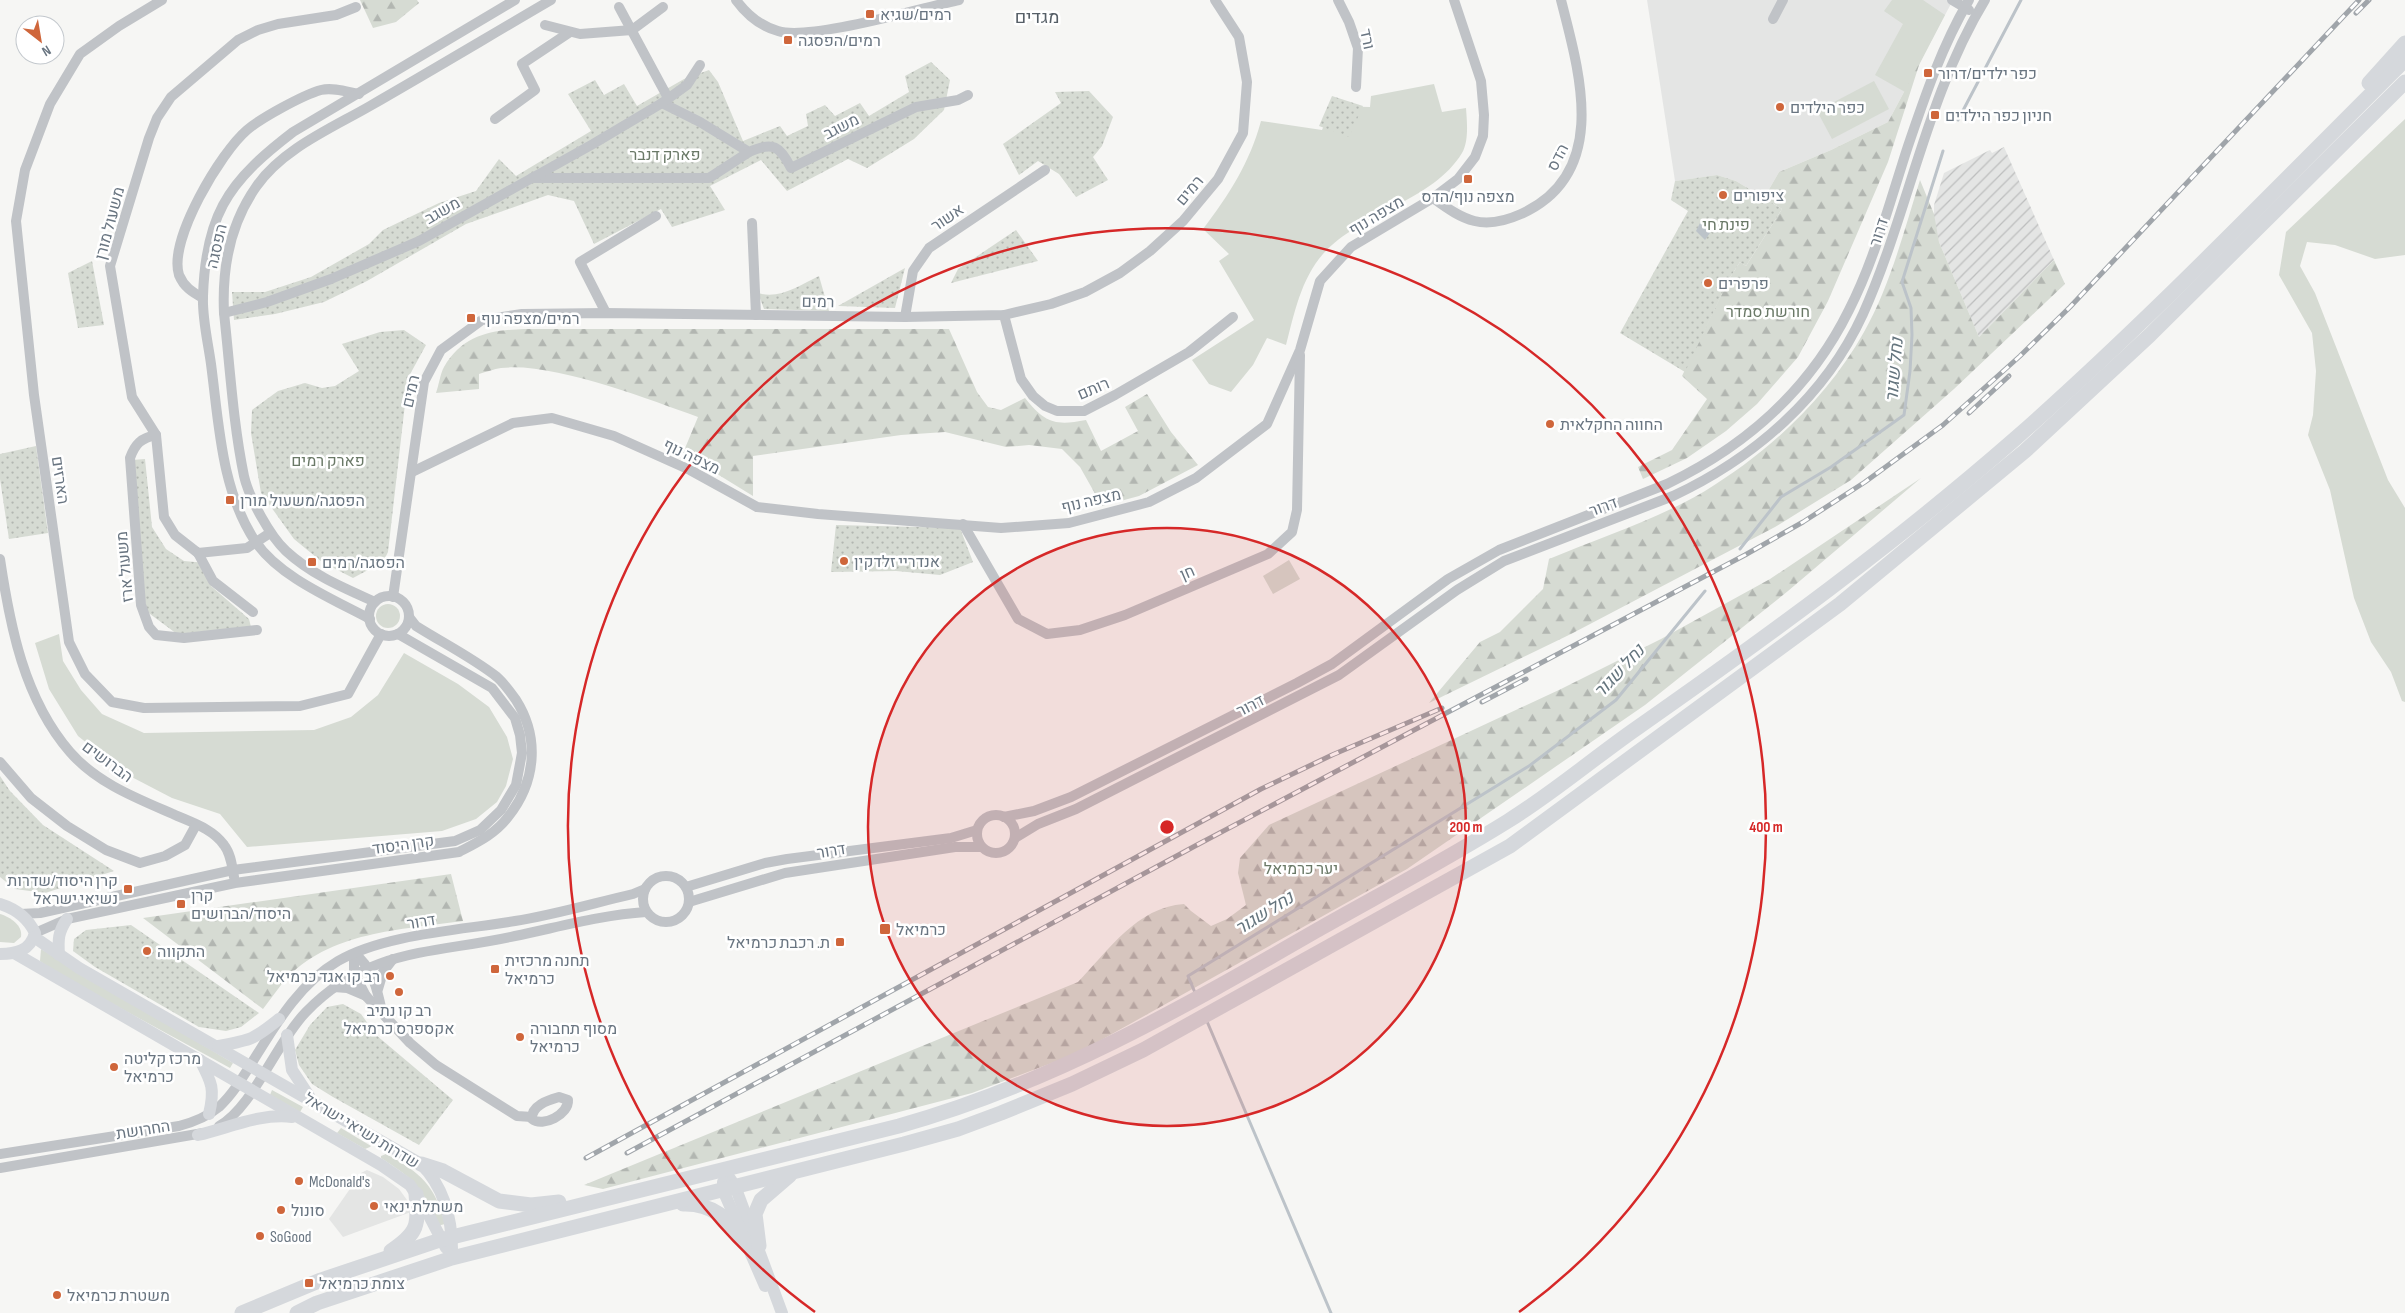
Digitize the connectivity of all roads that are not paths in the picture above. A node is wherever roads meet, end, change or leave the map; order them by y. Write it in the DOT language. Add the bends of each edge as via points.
graph roads {
  1 [pos="162,0"];
  2 [pos="515,0"];
  3 [pos="551,0"];
  4 [pos="736,0"];
  5 [pos="959,0"];
  6 [pos="1215,0"];
  7 [pos="1338,0"];
  8 [pos="1454,0"];
  9 [pos="1561,0"];
  10 [pos="1783,0"];
  11 [pos="1952,0"];
  12 [pos="1985,0"];
  13 [pos="1967,4"];
  14 [pos="356,7"];
  15 [pos="619,7"];
  16 [pos="663,7"];
  17 [pos="1976,14"];
  18 [pos="1773,19"];
  19 [pos="545,25"];
  20 [pos="632,30"];
  21 [pos="570,32"];
  22 [pos="2405,43"];
  23 [pos="2405,60"];
  24 [pos="700,64"];
  25 [pos="2405,82"];
  26 [pos="1356,87"];
  27 [pos="2405,93"];
  28 [pos="359,94"];
  29 [pos="968,96"];
  30 [pos="665,101"];
  31 [pos="369,107"];
  32 [pos="495,119"];
  33 [pos="749,152"];
  34 [pos="1045,170"];
  35 [pos="531,178"];
  36 [pos="1433,198"];
  37 [pos="656,216"];
  38 [pos="2248,216"];
  39 [pos="752,223"];
  40 [pos="2256,230"];
  41 [pos="202,298"];
  42 [pos="224,313"];
  43 [pos="606,313"];
  44 [pos="756,315"];
  45 [pos="1004,315"];
  46 [pos="905,317"];
  47 [pos="1233,317"];
  48 [pos="1300,350"];
  49 [pos="156,435"];
  50 [pos="412,472"];
  51 [pos="963,524"];
  52 [pos="270,532"];
  53 [pos="256,543"];
  54 [pos="198,553"];
  55 [pos="0,559"];
  56 [pos="393,597"];
  57 [pos="375,602"];
  58 [pos="253,612"];
  59 [pos="409,617"];
  60 [pos="370,619"];
  61 [pos="257,630"];
  62 [pos="381,634"];
  63 [pos="398,634"];
  64 [pos="0,762"];
  65 [pos="1004,817"];
  66 [pos="196,825"];
  67 [pos="977,830"];
  68 [pos="1015,838"];
  69 [pos="981,846"];
  70 [pos="233,870"];
  71 [pos="235,883"];
  72 [pos="686,887"];
  73 [pos="645,890"];
  74 [pos="689,902"];
  75 [pos="0,904"];
  76 [pos="571,909"];
  77 [pos="646,912"];
  78 [pos="20,914"];
  79 [pos="67,919"];
  80 [pos="572,923"];
  81 [pos="34,935"];
  82 [pos="0,954"];
  83 [pos="16,954"];
  84 [pos="354,954"];
  85 [pos="59,955"];
  86 [pos="394,958"];
  87 [pos="366,968"];
  88 [pos="354,973"];
  89 [pos="334,987"];
  90 [pos="378,989"];
  91 [pos="366,996"];
  92 [pos="382,1012"];
  93 [pos="279,1019"];
  94 [pos="288,1035"];
  95 [pos="218,1046"];
  96 [pos="200,1060"];
  97 [pos="250,1066"];
  98 [pos="263,1072"];
  99 [pos="239,1083"];
  100 [pos="252,1090"];
  101 [pos="312,1100"];
  102 [pos="209,1114"];
  103 [pos="298,1117"];
  104 [pos="532,1117"];
  105 [pos="198,1136"];
  106 [pos="0,1154"];
  107 [pos="421,1164"];
  108 [pos="0,1168"];
  109 [pos="724,1170"];
  110 [pos="798,1171"];
  111 [pos="729,1188"];
  112 [pos="416,1194"];
  113 [pos="606,1199"];
  114 [pos="659,1205"];
  115 [pos="446,1238"];
  116 [pos="752,1244"];
  117 [pos="452,1258"];
  118 [pos="376,1261"];
  119 [pos="242,1313"];
  120 [pos="297,1313"];
  121 [pos="777,1313"];
  122 [pos="782,1313"];
  1 -- 62 [label="street, הארזים" via="80,54 50,104 25,170 16,221 34,395 69,642 85,674 112,702 144,708 300,706 348,694"];
  2 -- 28 [label="street, הפסגה"];
  3 -- 31 [label="street, הפסגה"];
  4 -- 5 [label="street" via="749,17 778,31 796,34"];
  6 -- 45 [label="street, רמים" via="1239,37 1248,82 1243,133 1218,179 1183,221 1120,273 1085,292"];
  7 -- 26 [label="street, ורד" via="1358,48"];
  8 -- 36 [label="street, מצפה נוף" via="1481,81 1483,136 1475,156 1458,179"];
  9 -- 36 [label="street, הדס" via="1583,111 1580,145 1568,174 1552,194 1533,208 1500,221 1462,219"];
  10 -- 18 [label="street"];
  11 -- 13 [label="street"];
  12 -- 17 [label="street, דרור"];
  13 -- 17 [label="street"];
  13 -- 65 [label="street, דרור" via="1930,82 1850,308 1816,365 1769,418 1726,451 1690,473 1499,550 1448,579 1332,664 1297,683 1071,797 1034,811"];
  14 -- 49 [label="street, משעול מורן" via="336,15 278,24 238,40 171,97 157,118 110,266 130,391"];
  15 -- 20 [label="street"];
  16 -- 20 [label="street"];
  17 -- 68 [label="street, דרור" via="1942,87 1884,260 1862,314 1828,373 1786,420 1734,462 1696,485 1504,561 1457,590 1339,675"];
  19 -- 21 [label="street"];
  20 -- 21 [label="street"];
  20 -- 30 [label="street"];
  21 -- 32 [label="street" via="522,64 535,90"];
  22 -- 38 [label="highway"];
  23 -- 38 [label="highway"];
  24 -- 30 [label="street, משגב" via="687,85"];
  25 -- 40 [label="highway"];
  27 -- 40 [label="highway"];
  28 -- 31 [label="street"];
  28 -- 41 [label="street, הפסגה" via="293,132 242,176 223,204 213,228 205,261"];
  28 -- 41 [label="street, הפסגה" via="327,90 306,97 253,126 224,156 189,218 178,260 179,274 188,290"];
  29 -- 33 [label="street, משגב" via="916,107 791,168 778,148 761,146"];
  30 -- 33 [label="street"];
  30 -- 35 [label="street, משגב"];
  31 -- 42 [label="street, הפסגה" via="301,146 274,167 257,186 238,218 226,259"];
  33 -- 35 [label="street" via="709,178"];
  34 -- 46 [label="street, אשור" via="929,248 913,270"];
  35 -- 42 [label="street, משגב" via="419,241 330,279 267,302"];
  36 -- 48 [label="street, מצפה נוף" via="1351,247 1320,281"];
  37 -- 43 [label="street" via="580,262"];
  38 -- 109 [label="highway" via="2140,323 2014,440 1918,520 1743,654 1510,820 1197,999 1065,1067 952,1111"];
  39 -- 44 [label="street"];
  40 -- 110 [label="highway" via="2070,410 1979,490 1840,604 1510,846 1112,1065 958,1129"];
  41 -- 53 [label="street, הפסגה" via="227,480 240,515"];
  42 -- 52 [label="street, הפסגה" via="245,478"];
  43 -- 44 [label="street, רמים"];
  43 -- 50 [label="street, רמים" via="522,314 482,320 441,350 424,382"];
  44 -- 46 [label="street, רמים"];
  45 -- 46 [label="street, רמים"];
  45 -- 47 [label="street, רותם" via="1021,379 1033,396 1057,411 1084,411 1115,396 1189,352"];
  48 -- 51 [label="street, מצפה נוף" via="1266,424 1196,478 1149,502 1068,523 1001,528"];
  48 -- 51 [label="street, חן" via="1297,510 1292,532 1268,554 1125,615 1080,630 1047,634 1018,620"];
  49 -- 54 [label="street, משעול מורן" via="164,517 175,535"];
  49 -- 61 [label="street, משעול ארז" via="146,437 134,446 130,458 141,605 149,627 156,635 184,638"];
  50 -- 51 [label="street, מצפה נוף" via="513,422 552,418 614,436 690,470 757,506 818,514"];
  50 -- 56 [label="street, רמים"];
  52 -- 53 [label="street"];
  52 -- 57 [label="street, הפסגה" via="287,552 324,579"];
  53 -- 54 [label="street" via="247,548"];
  53 -- 60 [label="street, הפסגה" via="290,576"];
  54 -- 58 [label="street" via="213,581"];
  55 -- 66 [label="street, הברושים" via="16,649 49,723 70,753 122,792"];
  56 -- 57 [label="street"];
  56 -- 59 [label="street" via="403,602"];
  57 -- 60 [label="street"];
  59 -- 63 [label="street"];
  59 -- 71 [label="street, קרן היסוד" via="416,626 498,678 523,712 533,752 525,790 509,816 487,838 459,852"];
  60 -- 62 [label="street" via="373,628"];
  62 -- 63 [label="street"];
  63 -- 70 [label="street, קרן היסוד" via="492,688 515,718 522,754 520,769 516,785 501,810 480,830 455,841"];
  64 -- 66 [label="street" via="31,798 66,826 106,850 140,864 186,845"];
  65 -- 67 [label="street" via="986,817"];
  65 -- 68 [label="street" via="1013,826"];
  66 -- 70 [label="street, הברושים" via="213,833 225,846"];
  67 -- 69 [label="street"];
  67 -- 72 [label="street, דרור" via="951,838 780,860"];
  68 -- 69 [label="street" via="1002,852 990,852"];
  69 -- 74 [label="street, דרור" via="786,872"];
  70 -- 71 [label="street, הברושים"];
  70 -- 78 [label="street, קרן היסוד"];
  71 -- 79 [label="street, קרן היסוד"];
  72 -- 73 [label="street" via="672,876 663,876 654,879"];
  72 -- 74 [label="street"];
  73 -- 76 [label="street, דרור"];
  73 -- 77 [label="street" via="642,903"];
  74 -- 77 [label="street" via="685,913 669,923 652,919"];
  75 -- 78 [label="main road"];
  76 -- 80 [label="street"];
  76 -- 84 [label="street, דרור" via="397,940"];
  77 -- 80 [label="street, דרור"];
  78 -- 81 [label="main road, שדרות נשיאי ישראל" via="30,924"];
  79 -- 81 [label="street, קרן היסוד"];
  79 -- 85 [label="main road" via="58,938"];
  80 -- 86 [label="street, דרור"];
  81 -- 83 [label="main road" via="27,947"];
  81 -- 85 [label="main road, שדרות נשיאי ישראל"];
  82 -- 83 [label="main road"];
  83 -- 96 [label="main road, שדרות נשיאי ישראל"];
  84 -- 87 [label="street"];
  84 -- 88 [label="street"];
  84 -- 93 [label="street, דרור" via="320,974"];
  85 -- 95 [label="main road, שדרות נשיאי ישראל"];
  86 -- 87 [label="street, דרור"];
  86 -- 90 [label="street" via="383,972"];
  87 -- 88 [label="street, דרור"];
  87 -- 90 [label="street"];
  88 -- 89 [label="street, דרור"];
  88 -- 91 [label="street"];
  89 -- 91 [label="street" via="347,988"];
  89 -- 94 [label="street, דרור" via="304,1014"];
  90 -- 92 [label="street"];
  91 -- 92 [label="street"];
  92 -- 104 [label="street" via="436,1066 517,1116"];
  93 -- 95 [label="main road" via="248,1041"];
  93 -- 97 [label="street, דרור"];
  94 -- 98 [label="street, דרור"];
  94 -- 101 [label="main road" via="292,1070"];
  95 -- 97 [label="main road, שדרות נשיאי ישראל"];
  96 -- 99 [label="main road, שדרות נשיאי ישראל"];
  96 -- 102 [label="main road" via="214,1088"];
  97 -- 98 [label="main road, שדרות נשיאי ישראל"];
  97 -- 99 [label="street, החרושת"];
  98 -- 100 [label="street, החרושת"];
  98 -- 101 [label="main road, שדרות נשיאי ישראל"];
  99 -- 100 [label="main road, שדרות נשיאי ישראל"];
  99 -- 102 [label="street, החרושת" via="231,1095"];
  100 -- 103 [label="main road, שדרות נשיאי ישראל"];
  100 -- 105 [label="street, החרושת" via="228,1121"];
  101 -- 107 [label="main road, שדרות נשיאי ישראל"];
  102 -- 106 [label="street, החרושת" via="178,1126"];
  103 -- 105 [label="main road" via="276,1115 257,1118"];
  103 -- 112 [label="main road, שדרות נשיאי ישראל" via="381,1165 410,1185"];
  105 -- 108 [label="street, החרושת"];
  107 -- 113 [label="highway" via="444,1171 498,1201 514,1204"];
  107 -- 115 [label="main road, שדרות נשיאי ישראל" via="431,1174 445,1203"];
  109 -- 111 [label="main road"];
  109 -- 113 [label="highway"];
  110 -- 111 [label="highway"];
  110 -- 116 [label="highway" via="782,1180 761,1200 755,1214"];
  111 -- 114 [label="highway"];
  111 -- 116 [label="main road"];
  112 -- 115 [label="main road, שדרות נשיאי ישראל"];
  112 -- 118 [label="highway" via="418,1223 413,1234"];
  113 -- 115 [label="highway"];
  114 -- 116 [label="highway" via="710,1207 730,1221"];
  114 -- 117 [label="highway"];
  115 -- 117 [label="main road, שדרות נשיאי ישראל"];
  115 -- 118 [label="highway"];
  116 -- 121 [label="main road"];
  116 -- 122 [label="main road"];
  117 -- 120 [label="highway" via="317,1303"];
  118 -- 119 [label="highway"];
}
